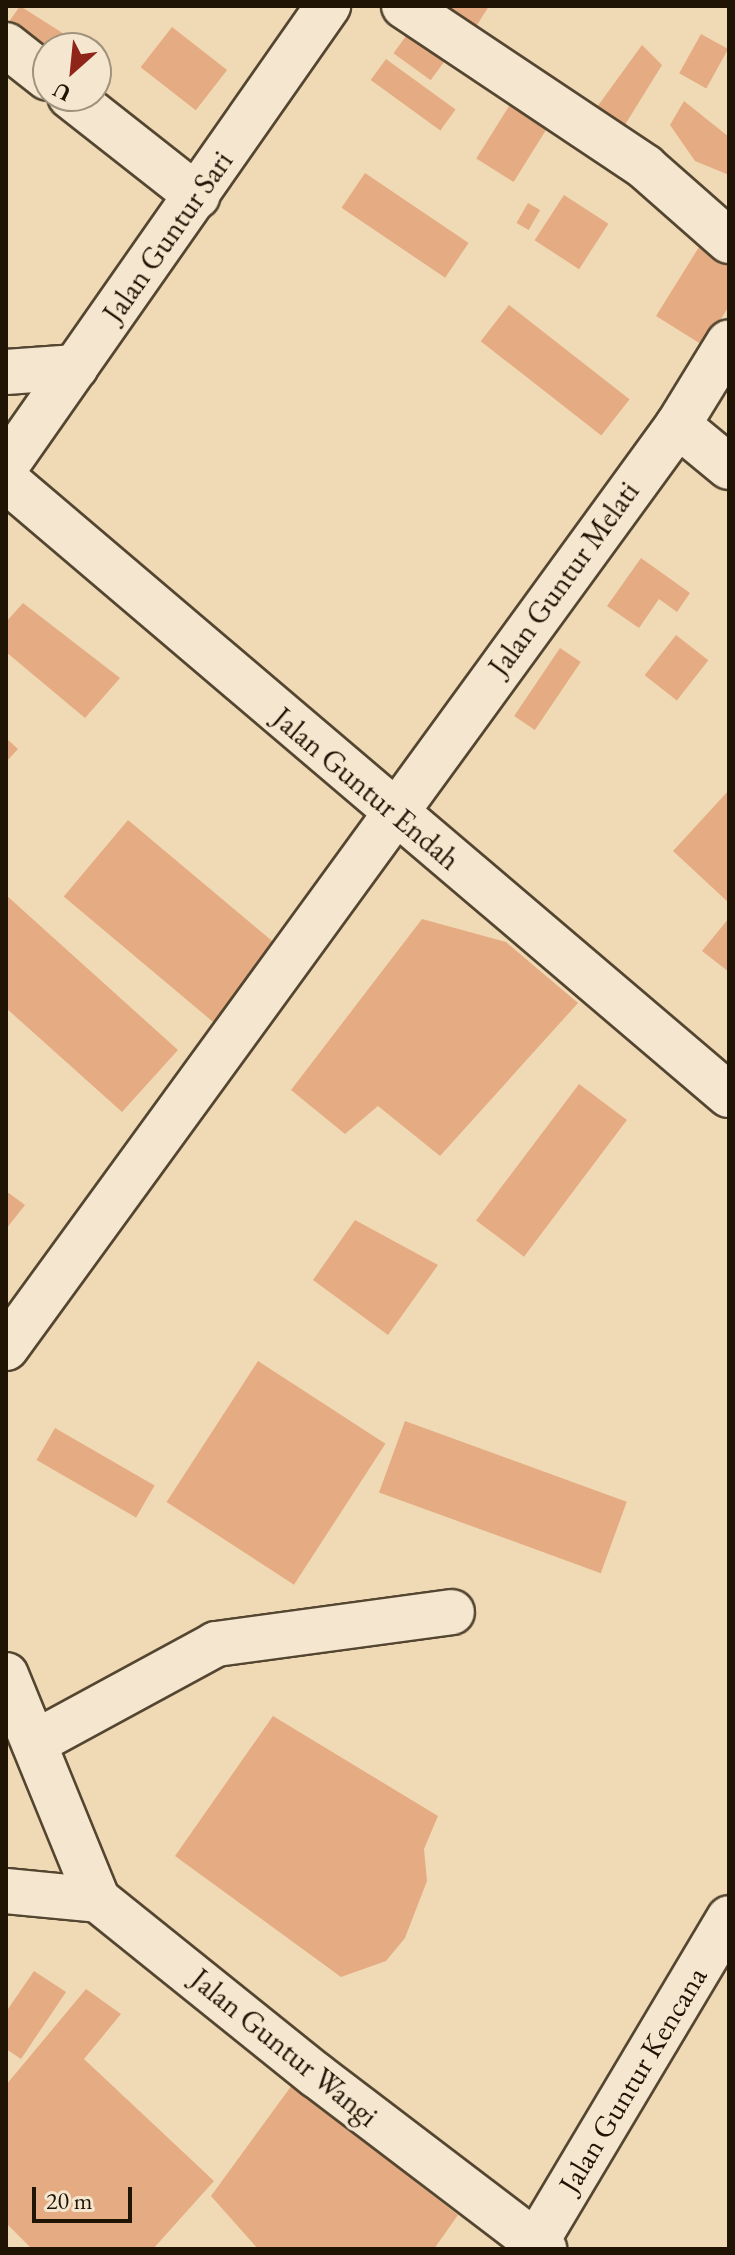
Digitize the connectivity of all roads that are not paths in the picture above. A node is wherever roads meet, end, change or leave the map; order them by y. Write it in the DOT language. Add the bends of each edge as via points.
graph roads {
  1 [pos="328,6"];
  2 [pos="404,6"];
  3 [pos="6,45"];
  4 [pos="32,65"];
  5 [pos="90,112"];
  6 [pos="197,196"];
  7 [pos="729,241"];
  8 [pos="729,342"];
  9 [pos="76,367"];
  10 [pos="6,372"];
  11 [pos="678,425"];
  12 [pos="6,466"];
  13 [pos="729,467"];
  14 [pos="6,480"];
  15 [pos="395,814"];
  16 [pos="729,1095"];
  17 [pos="6,1348"];
  18 [pos="452,1612"];
  19 [pos="6,1675"];
  20 [pos="34,1743"];
  21 [pos="6,1891"];
  22 [pos="98,1900"];
  23 [pos="729,1918"];
  24 [pos="540,2246"];
  1 -- 6 [label="street, Jalan Guntur Sari"];
  2 -- 7 [label="street" via="645,167"];
  3 -- 4 [label="street"];
  5 -- 6 [label="street"];
  6 -- 9 [label="street, Jalan Guntur Sari"];
  8 -- 11 [label="street, Jalan Guntur Melati"];
  9 -- 10 [label="street"];
  9 -- 12 [label="street, Jalan Guntur Sari"];
  11 -- 13 [label="street"];
  11 -- 15 [label="street, Jalan Guntur Melati"];
  14 -- 15 [label="street, Jalan Guntur Endah"];
  15 -- 16 [label="street, Jalan Guntur Endah"];
  15 -- 17 [label="street, Jalan Guntur Melati"];
  18 -- 20 [label="street" via="216,1644"];
  19 -- 20 [label="street"];
  20 -- 22 [label="street"];
  21 -- 22 [label="street"];
  22 -- 24 [label="street, Jalan Guntur Wangi"];
  23 -- 24 [label="street, Jalan Guntur Kencana"];
}
